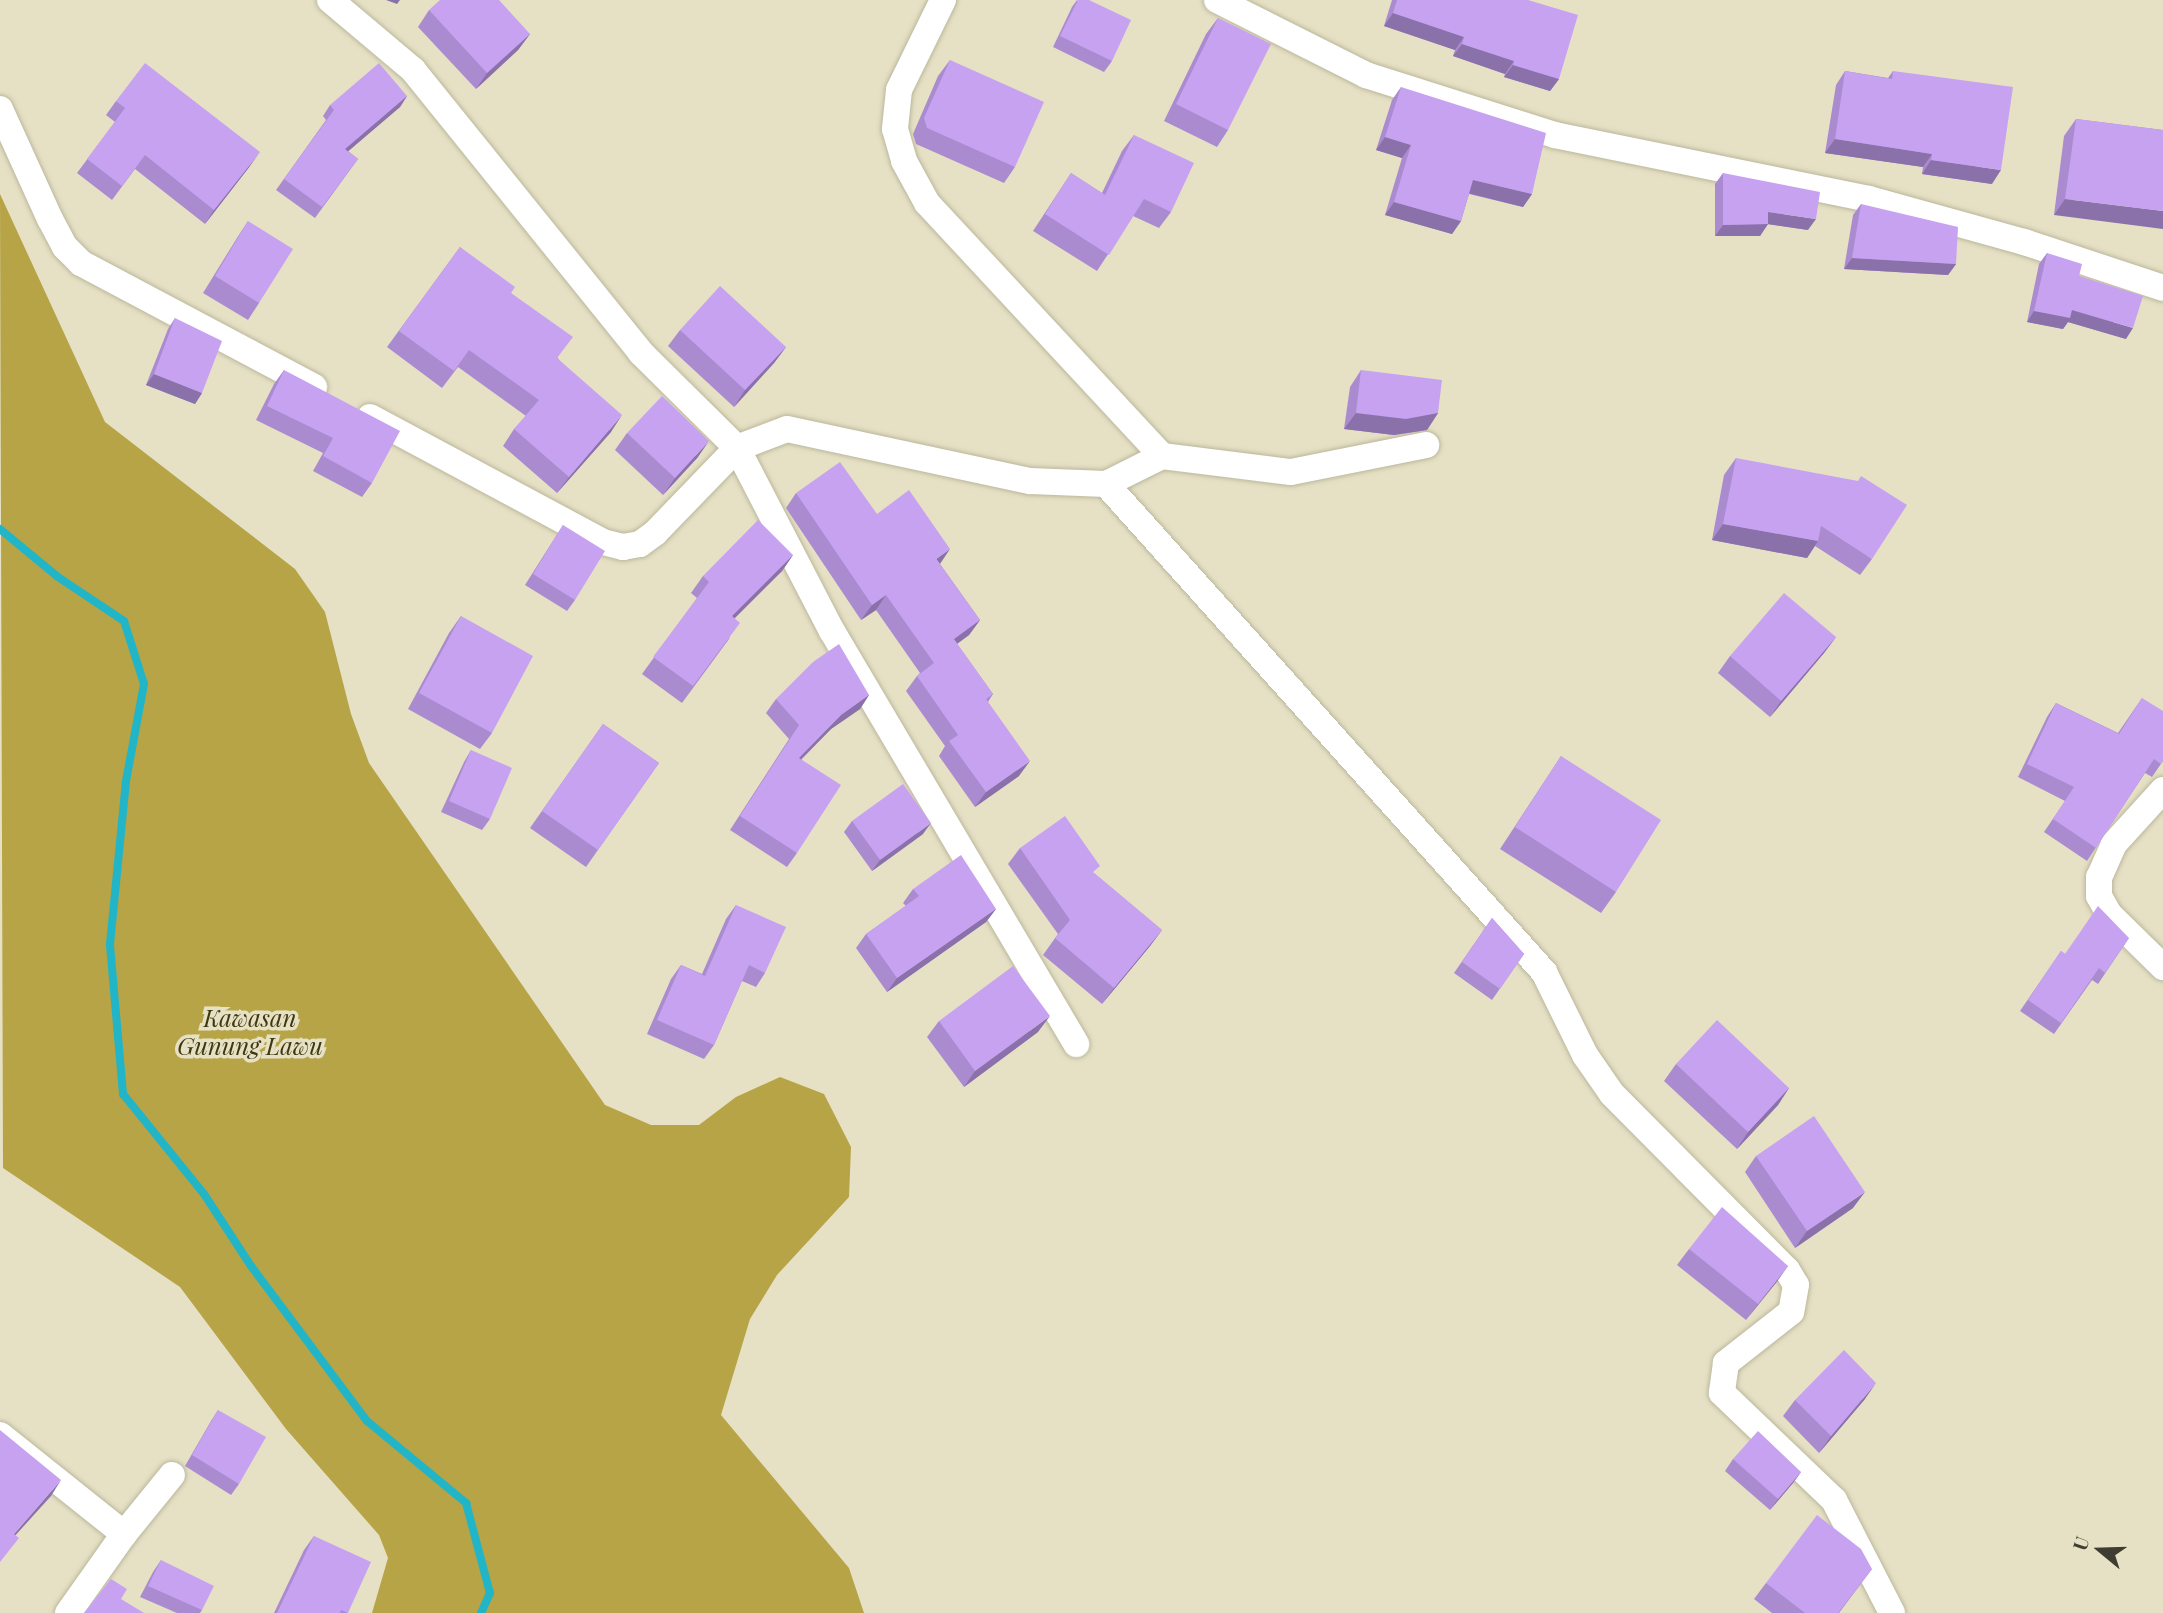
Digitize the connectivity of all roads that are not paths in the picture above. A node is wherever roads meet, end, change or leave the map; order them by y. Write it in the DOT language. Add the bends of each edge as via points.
graph roads {
  1 [pos="330,0"];
  2 [pos="943,0"];
  3 [pos="1217,0"];
  4 [pos="0,109"];
  5 [pos="2163,288"];
  6 [pos="1426,445"];
  7 [pos="737,448"];
  8 [pos="1162,456"];
  9 [pos="1105,484"];
  10 [pos="2163,790"];
  11 [pos="2163,967"];
  12 [pos="1076,1044"];
  13 [pos="0,1434"];
  14 [pos="172,1475"];
  15 [pos="124,1534"];
  16 [pos="68,1613"];
  17 [pos="1892,1613"];
  1 -- 7 [label="street" via="414,70 641,353"];
  2 -- 8 [label="street" via="899,90 895,129 904,161 927,203"];
  3 -- 5 [label="street" via="1366,75 1555,135 1869,199 2024,242"];
  4 -- 7 [label="street" via="50,219 65,247 81,263 603,542 623,547 640,544"];
  6 -- 8 [label="street" via="1292,472"];
  7 -- 9 [label="street" via="787,429 1030,481"];
  7 -- 12 [label="street" via="832,631"];
  8 -- 9 [label="street"];
  9 -- 17 [label="street" via="1544,972 1585,1055 1612,1094 1787,1270 1796,1285 1791,1311 1726,1363 1722,1393 1833,1500"];
  10 -- 11 [label="street" via="2114,844 2099,877 2099,896 2109,914"];
  13 -- 15 [label="street"];
  14 -- 15 [label="street"];
  15 -- 16 [label="street"];
}
